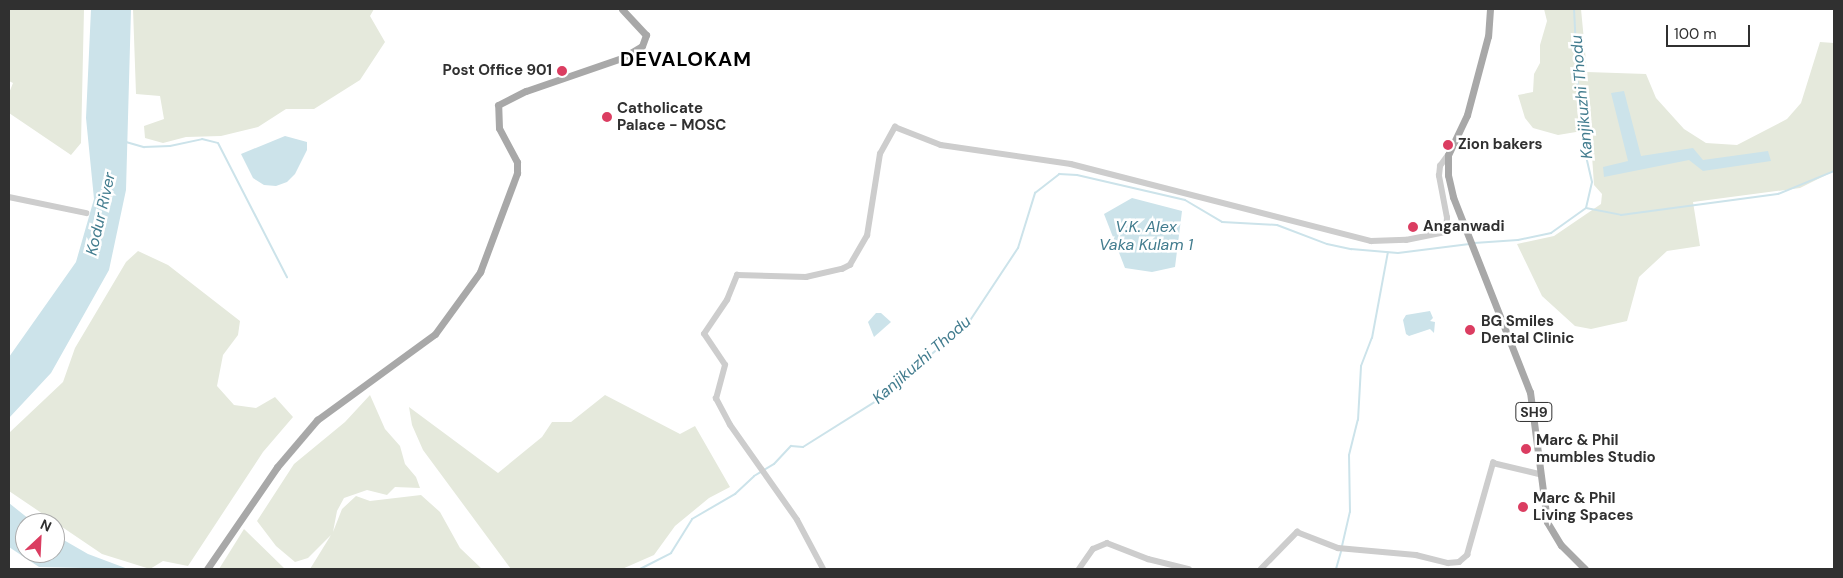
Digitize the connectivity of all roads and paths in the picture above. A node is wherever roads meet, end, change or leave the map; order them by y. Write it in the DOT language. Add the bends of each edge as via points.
graph roads {
  1 [pos="622,9"];
  2 [pos="1490,9"];
  3 [pos="1448,155"];
  4 [pos="9,197"];
  5 [pos="86,213"];
  6 [pos="1539,474"];
  7 [pos="207,569"];
  8 [pos="823,569"];
  9 [pos="1079,569"];
  10 [pos="1189,569"];
  11 [pos="1261,569"];
  12 [pos="1585,569"];
  1 -- 7 [label="main road" via="646,35 645,40 622,58 526,91 498,105 499,128 517,162 517,173 480,272 435,334 317,420 277,467"];
  2 -- 3 [label="main road" via="1488,36 1468,115"];
  3 -- 6 [label="main road, SH9" via="1453,197 1530,392"];
  3 -- 8 [label="street" via="1440,166 1439,176 1447,218 1446,232 1406,240 1372,241 1072,164 941,145 895,127 880,154 867,236 850,265 842,270 806,277 737,275 727,300 704,334 725,365 716,399 730,425 801,526"];
  4 -- 5 [label="street"];
  6 -- 11 [label="street" via="1493,464 1467,555 1459,562 1338,548 1297,532"];
  6 -- 12 [label="main road, SH9" via="1547,522 1561,545"];
  9 -- 10 [label="street" via="1094,549 1107,543 1148,559"];
}
